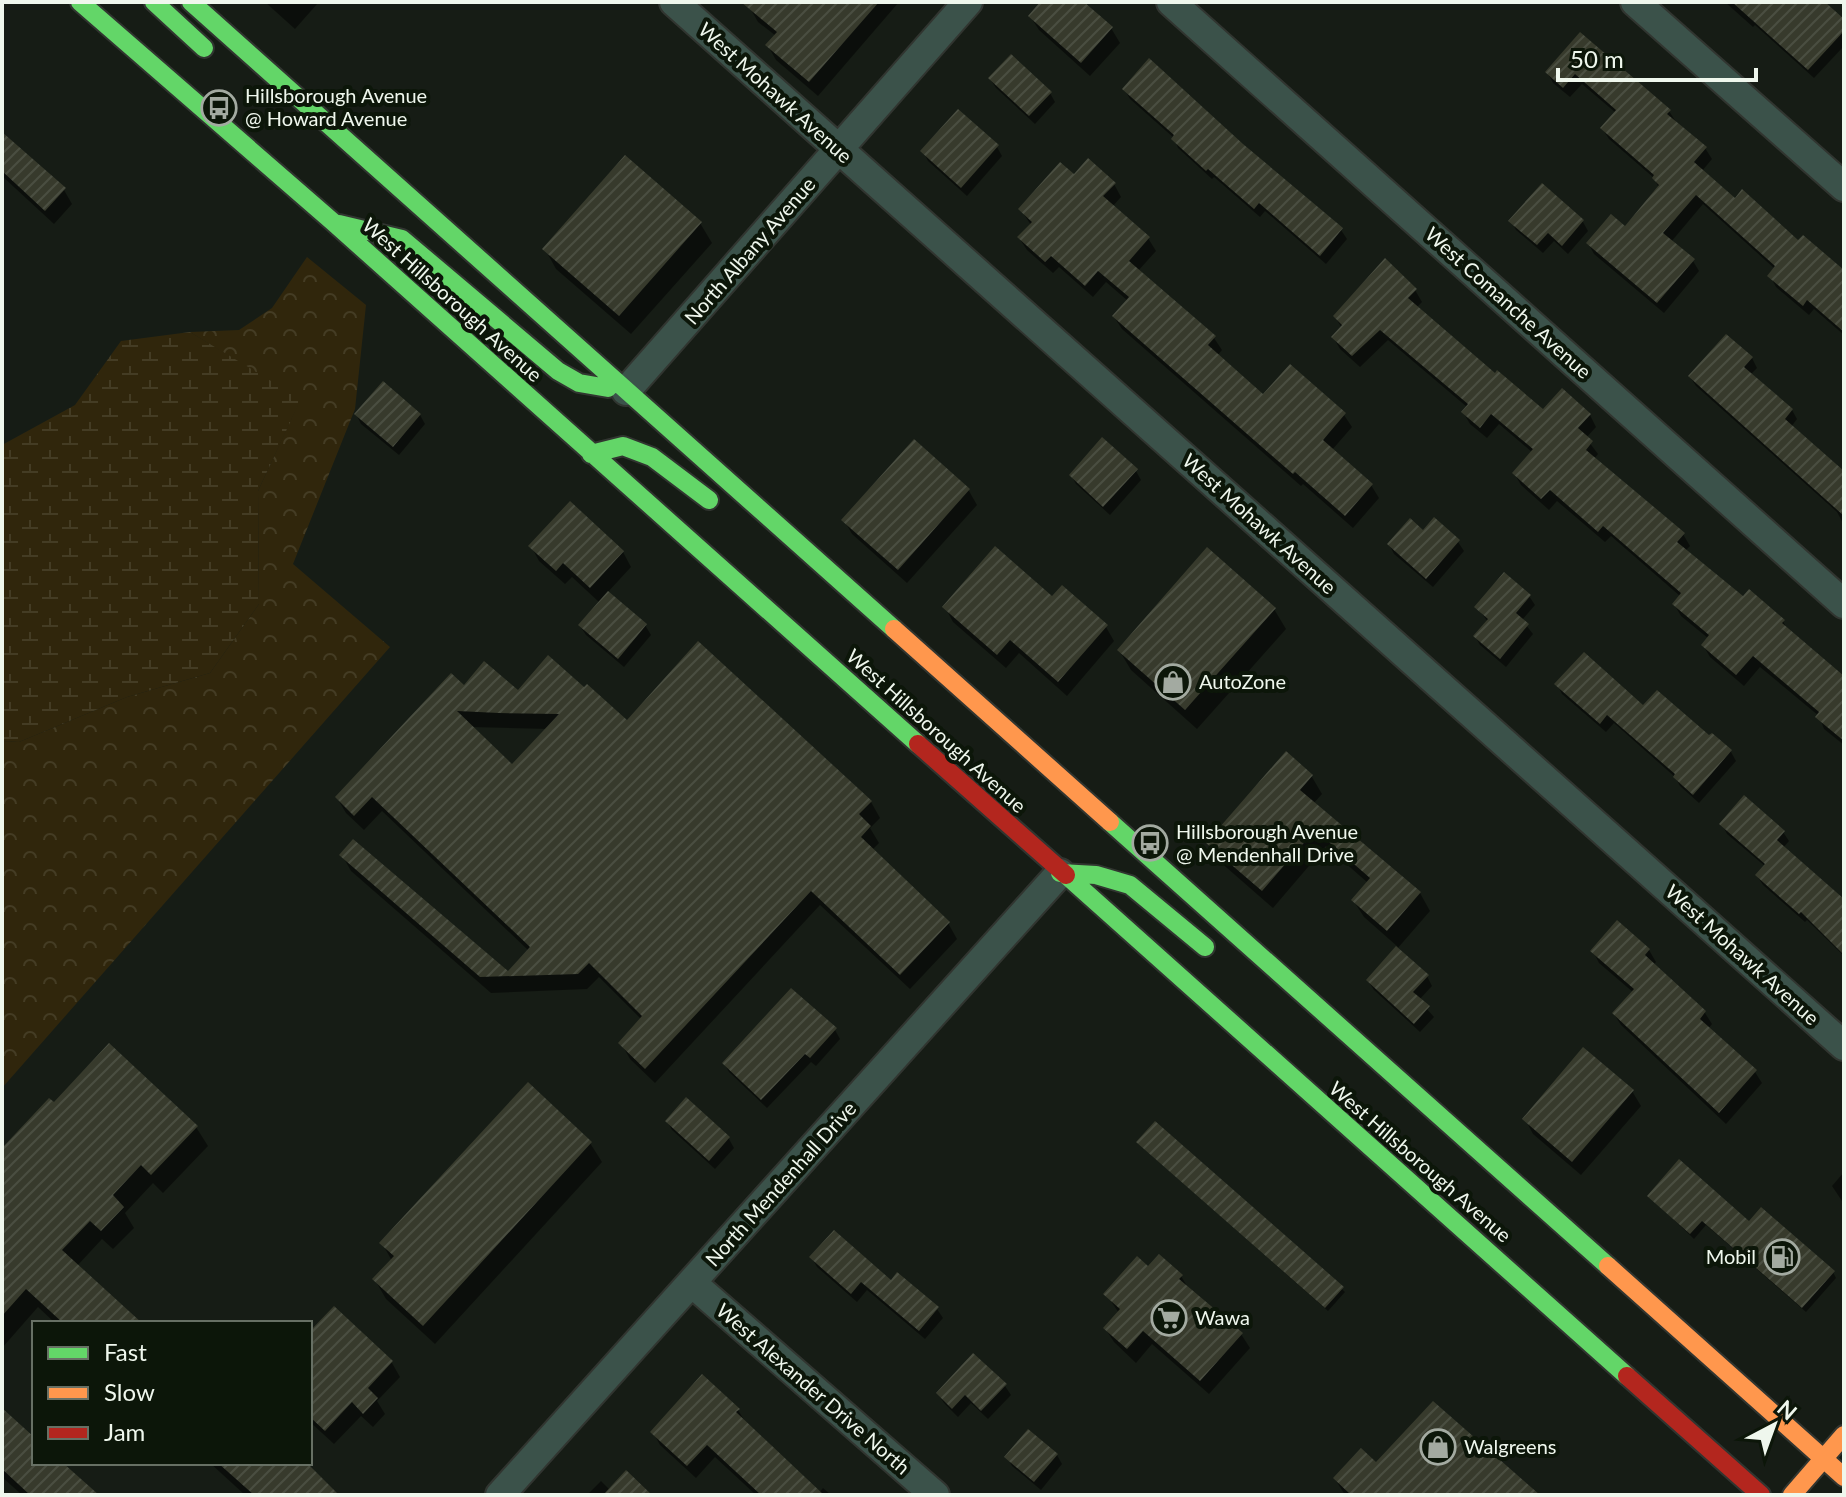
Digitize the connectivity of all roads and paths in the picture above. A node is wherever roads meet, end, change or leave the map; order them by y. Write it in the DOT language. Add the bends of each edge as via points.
graph roads {
  1 [pos="80,2"];
  2 [pos="154,2"];
  3 [pos="191,2"];
  4 [pos="674,2"];
  5 [pos="968,2"];
  6 [pos="1171,2"];
  7 [pos="1635,2"];
  8 [pos="216,59"];
  9 [pos="298,125"];
  10 [pos="343,139"];
  11 [pos="839,150"];
  12 [pos="1844,187"];
  13 [pos="333,222"];
  14 [pos="626,391"];
  15 [pos="591,454"];
  16 [pos="728,516"];
  17 [pos="828,571"];
  18 [pos="808,577"];
  19 [pos="1844,604"];
  20 [pos="1060,873"];
  21 [pos="1217,957"];
  22 [pos="1302,1021"];
  23 [pos="1348,1034"];
  24 [pos="1844,1046"];
  25 [pos="692,1283"];
  26 [pos="1844,1435"];
  27 [pos="1823,1459"];
  28 [pos="1844,1477"];
  29 [pos="500,1495"];
  30 [pos="935,1495"];
  31 [pos="1761,1495"];
  32 [pos="1792,1495"];
  1 -- 13 [label="main road, West Hillsborough Avenue"];
  2 -- 8 [label="main road"];
  3 -- 10 [label="main road"];
  4 -- 11 [label="street, West Mohawk Avenue"];
  5 -- 11 [label="street, North Albany Avenue"];
  6 -- 19 [label="street, West Comanche Avenue"];
  7 -- 12 [label="street"];
  9 -- 10 [label="main road"];
  10 -- 14 [label="main road"];
  11 -- 14 [label="street, North Albany Avenue"];
  11 -- 24 [label="street, West Mohawk Avenue"];
  13 -- 14 [label="main road" via="402,239 558,371 579,383"];
  13 -- 15 [label="main road, West Hillsborough Avenue"];
  14 -- 17 [label="main road"];
  15 -- 16 [label="main road" via="623,446 652,457"];
  15 -- 20 [label="main road, West Hillsborough Avenue"];
  17 -- 18 [label="main road"];
  17 -- 23 [label="main road"];
  20 -- 21 [label="main road" via="1096,875 1130,885"];
  20 -- 25 [label="street, North Mendenhall Drive"];
  20 -- 31 [label="main road, West Hillsborough Avenue"];
  22 -- 23 [label="main road"];
  23 -- 27 [label="main road"];
  25 -- 29 [label="street, North Mendenhall Drive"];
  25 -- 30 [label="street, West Alexander Drive North"];
  26 -- 27 [label="main road"];
  27 -- 28 [label="main road"];
  27 -- 32 [label="main road"];
}
